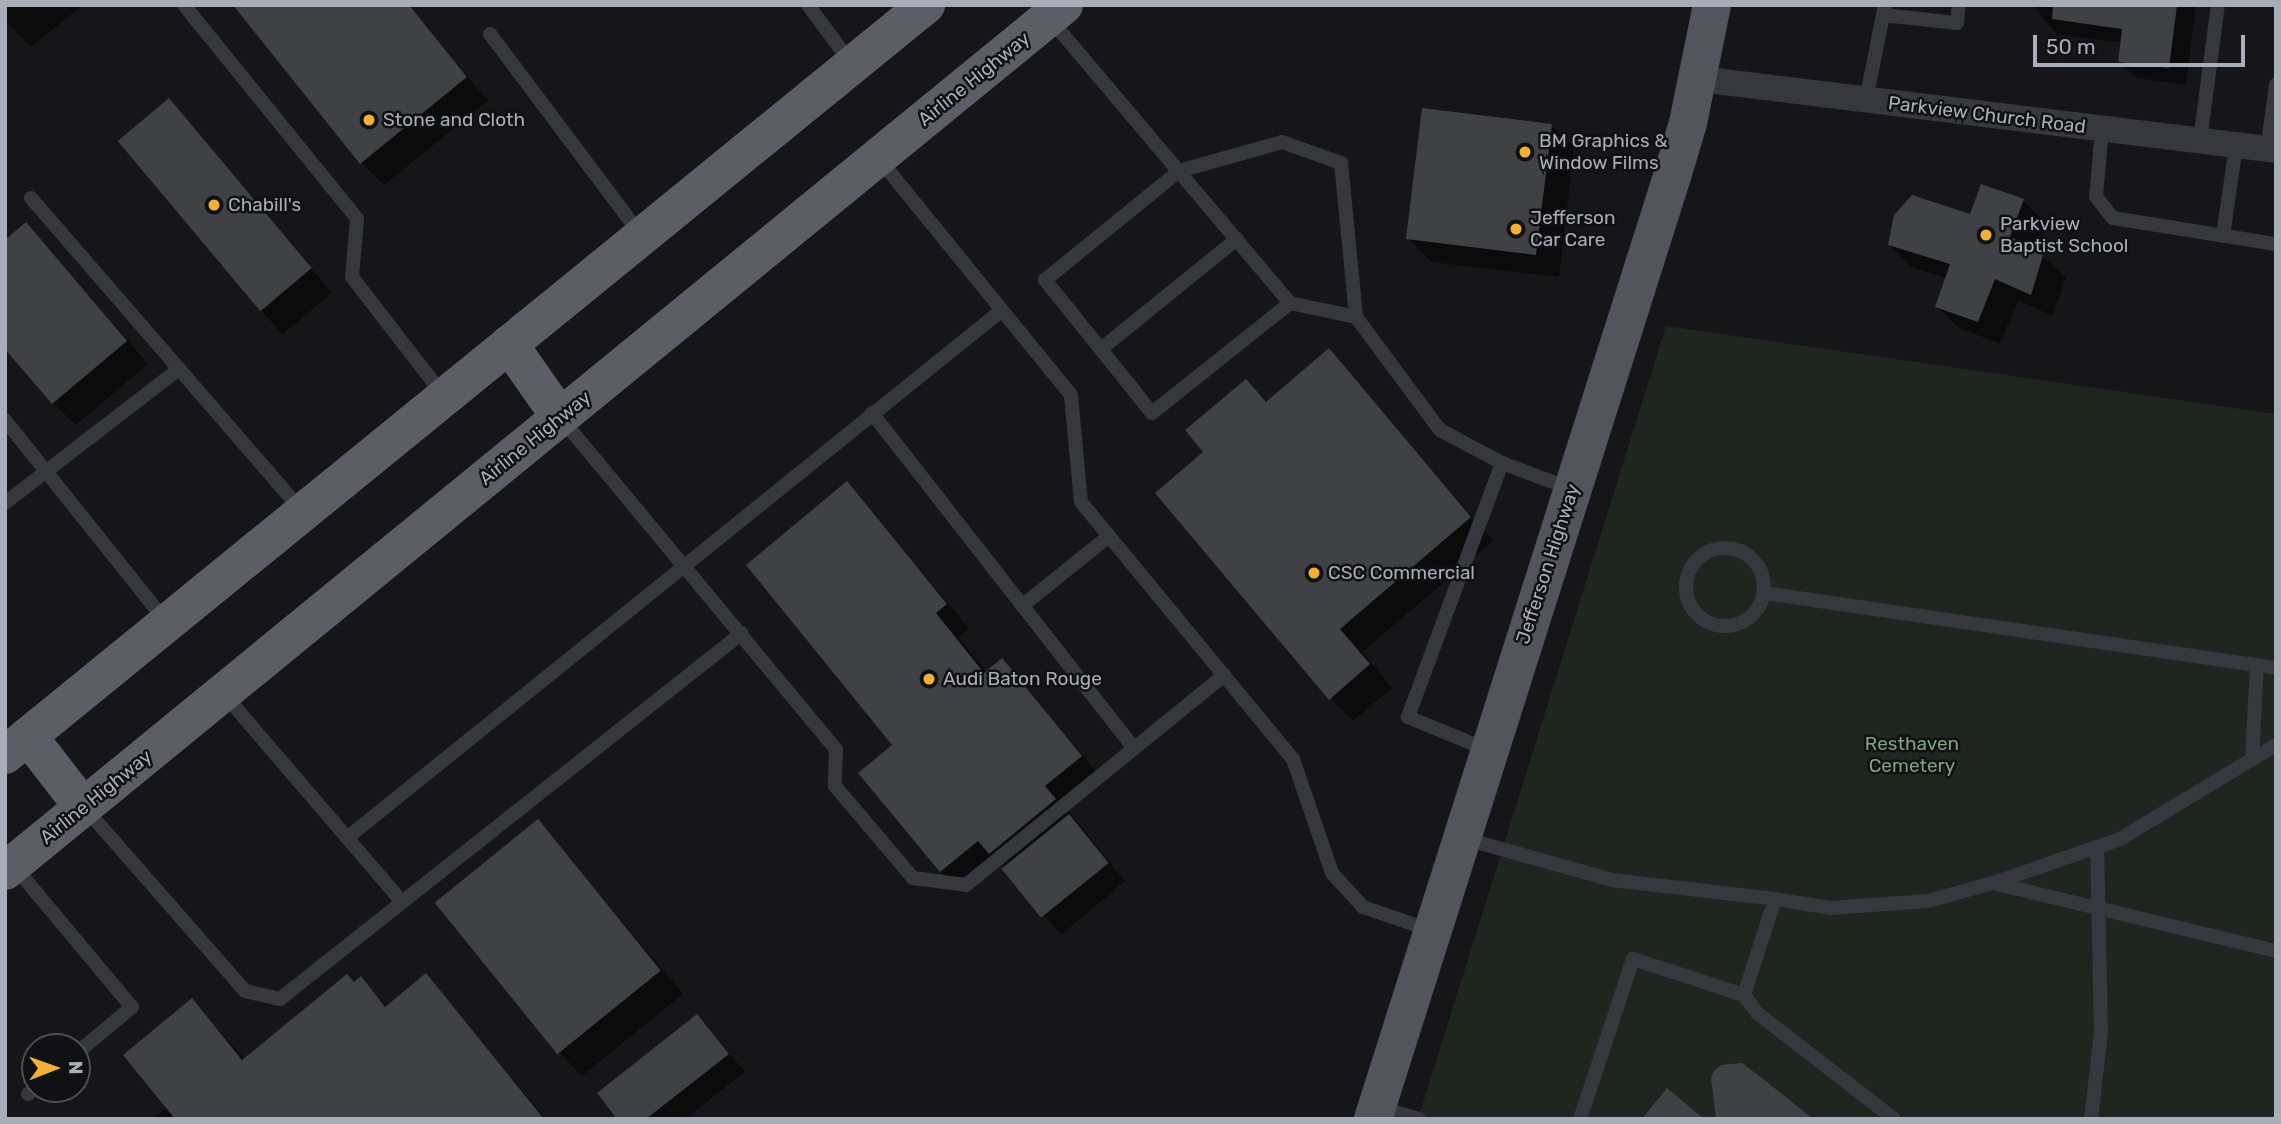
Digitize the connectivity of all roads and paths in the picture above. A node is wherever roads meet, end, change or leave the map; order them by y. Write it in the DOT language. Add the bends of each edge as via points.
graph roads {
  1 [pos="184,5"];
  2 [pos="808,5"];
  3 [pos="926,5"];
  4 [pos="1712,5"];
  5 [pos="1959,5"];
  6 [pos="2218,5"];
  7 [pos="1884,10"];
  8 [pos="1057,11"];
  9 [pos="490,34"];
  10 [pos="853,65"];
  11 [pos="1699,79"];
  12 [pos="2276,85"];
  13 [pos="1866,100"];
  14 [pos="2102,129"];
  15 [pos="2200,141"];
  16 [pos="2236,146"];
  17 [pos="2271,150"];
  18 [pos="878,158"];
  19 [pos="1179,171"];
  20 [pos="31,198"];
  21 [pos="642,236"];
  22 [pos="2223,236"];
  23 [pos="1237,239"];
  24 [pos="2276,244"];
  25 [pos="1290,303"];
  26 [pos="1002,310"];
  27 [pos="1356,317"];
  28 [pos="509,344"];
  29 [pos="1101,349"];
  30 [pos="179,369"];
  31 [pos="445,397"];
  32 [pos="872,413"];
  33 [pos="560,417"];
  34 [pos="5,420"];
  35 [pos="1502,463"];
  36 [pos="46,471"];
  37 [pos="1572,489"];
  38 [pos="5,503"];
  39 [pos="303,512"];
  40 [pos="1109,536"];
  41 [pos="683,569"];
  42 [pos="1764,593"];
  43 [pos="1022,606"];
  44 [pos="166,624"];
  45 [pos="741,633"];
  46 [pos="2257,665"];
  47 [pos="2276,668"];
  48 [pos="1224,675"];
  49 [pos="223,693"];
  50 [pos="2276,744"];
  51 [pos="17,745"];
  52 [pos="1134,748"];
  53 [pos="1489,750"];
  54 [pos="2252,760"];
  55 [pos="83,807"];
  56 [pos="347,838"];
  57 [pos="1461,838"];
  58 [pos="2097,847"];
  59 [pos="9,868"];
  60 [pos="1993,883"];
  61 [pos="1775,899"];
  62 [pos="402,902"];
  63 [pos="2099,911"];
  64 [pos="1432,930"];
  65 [pos="2276,951"];
  66 [pos="1744,995"];
  67 [pos="91,1042"];
  68 [pos="1374,1112"];
  69 [pos="1419,1119"];
  70 [pos="1580,1119"];
  71 [pos="1894,1119"];
  72 [pos="2091,1119"];
  1 -- 31 [label="lane" via="357,219 352,277"];
  2 -- 10 [label="lane"];
  3 -- 10 [label="highway"];
  4 -- 11 [label="main road, Jefferson Highway"];
  5 -- 7 [label="lane" via="1957,23"];
  6 -- 15 [label="lane"];
  7 -- 13 [label="lane"];
  8 -- 18 [label="highway, Airline Highway"];
  8 -- 19 [label="lane"];
  9 -- 21 [label="lane"];
  10 -- 21 [label="highway"];
  11 -- 13 [label="street, Parkview Church Road"];
  11 -- 37 [label="main road, Jefferson Highway"];
  12 -- 17 [label="lane"];
  13 -- 14 [label="street, Parkview Church Road"];
  14 -- 15 [label="street, Parkview Church Road"];
  14 -- 22 [label="lane" via="2094,180 2102,210 2126,221"];
  15 -- 16 [label="street, Parkview Church Road"];
  16 -- 17 [label="street, Parkview Church Road"];
  16 -- 22 [label="lane"];
  18 -- 26 [label="lane"];
  18 -- 33 [label="highway, Airline Highway"];
  19 -- 23 [label="lane"];
  19 -- 27 [label="lane" via="1282,142 1341,163"];
  19 -- 29 [label="lane" via="1045,280"];
  20 -- 30 [label="lane"];
  21 -- 28 [label="highway"];
  22 -- 24 [label="lane"];
  23 -- 25 [label="lane"];
  23 -- 29 [label="lane"];
  25 -- 27 [label="lane"];
  25 -- 29 [label="lane" via="1152,413"];
  26 -- 32 [label="lane"];
  26 -- 40 [label="lane" via="1071,395 1081,502"];
  27 -- 35 [label="lane" via="1440,430"];
  28 -- 31 [label="highway"];
  28 -- 33 [label="highway"];
  30 -- 36 [label="lane"];
  30 -- 39 [label="lane"];
  31 -- 39 [label="highway"];
  32 -- 41 [label="lane"];
  32 -- 43 [label="lane"];
  33 -- 41 [label="lane"];
  33 -- 49 [label="highway, Airline Highway"];
  34 -- 36 [label="lane"];
  35 -- 37 [label="lane"];
  35 -- 53 [label="lane" via="1408,718"];
  36 -- 38 [label="lane"];
  36 -- 44 [label="lane"];
  37 -- 53 [label="main road, Jefferson Highway"];
  39 -- 44 [label="highway"];
  40 -- 43 [label="lane"];
  40 -- 48 [label="lane"];
  41 -- 45 [label="lane"];
  41 -- 56 [label="lane"];
  42 -- 42 [label="lane" via="1764,580 1751,558 1728,548 1703,554 1687,575 1685,587 1694,612 1716,626 1741,624 1752,616"];
  42 -- 46 [label="lane"];
  43 -- 52 [label="lane"];
  44 -- 51 [label="highway"];
  45 -- 52 [label="lane" via="836,749 835,786 913,878 965,885"];
  45 -- 62 [label="lane"];
  46 -- 47 [label="lane"];
  46 -- 54 [label="lane"];
  48 -- 52 [label="lane"];
  48 -- 64 [label="lane" via="1293,759 1332,873 1363,907"];
  49 -- 55 [label="highway, Airline Highway"];
  49 -- 56 [label="lane"];
  50 -- 54 [label="lane"];
  51 -- 55 [label="highway"];
  53 -- 57 [label="main road, Jefferson Highway"];
  54 -- 58 [label="lane" via="2120,839"];
  55 -- 59 [label="highway, Airline Highway"];
  55 -- 62 [label="lane" via="245,991 280,999"];
  56 -- 62 [label="lane"];
  57 -- 61 [label="lane" via="1612,880"];
  57 -- 64 [label="main road, Jefferson Highway"];
  58 -- 60 [label="lane"];
  58 -- 63 [label="lane"];
  59 -- 67 [label="lane" via="132,1007"];
  60 -- 61 [label="lane" via="1928,901 1831,908"];
  60 -- 63 [label="lane"];
  61 -- 66 [label="lane"];
  63 -- 65 [label="lane"];
  63 -- 72 [label="lane" via="2101,1032"];
  64 -- 68 [label="main road, Jefferson Highway"];
  66 -- 70 [label="lane" via="1633,959"];
  66 -- 71 [label="lane" via="1757,1013"];
  68 -- 69 [label="lane"];
}
